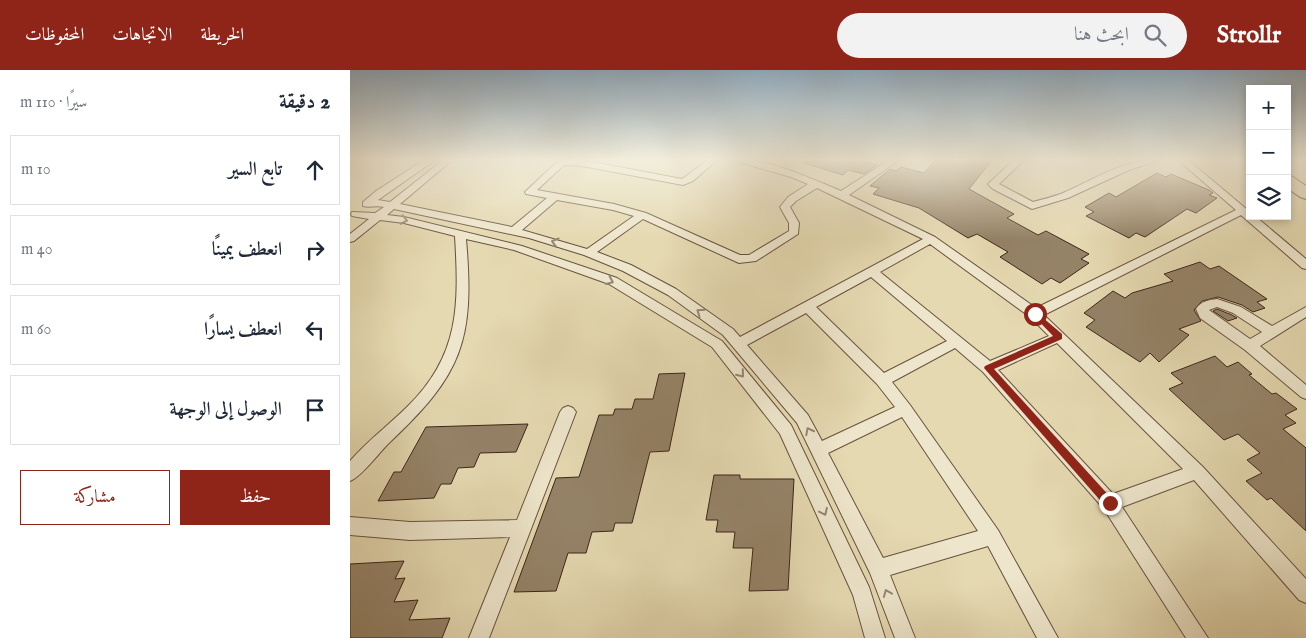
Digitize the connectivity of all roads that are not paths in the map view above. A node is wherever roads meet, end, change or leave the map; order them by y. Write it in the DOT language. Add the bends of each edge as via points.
graph roads {
  1 [pos="392,187"];
  2 [pos="414,187"];
  3 [pos="535,187"];
  4 [pos="812,187"];
  5 [pos="822,187"];
  6 [pos="855,187"];
  7 [pos="997,187"];
  8 [pos="1085,187"];
  9 [pos="1214,187"];
  10 [pos="1296,187"];
  11 [pos="1306,194"];
  12 [pos="842,195"];
  13 [pos="554,197"];
  14 [pos="371,201"];
  15 [pos="391,205"];
  16 [pos="1242,211"];
  17 [pos="642,215"];
  18 [pos="353,216"];
  19 [pos="377,216"];
  20 [pos="514,231"];
  21 [pos="460,234"];
  22 [pos="350,238"];
  23 [pos="931,239"];
  24 [pos="588,253"];
  25 [pos="1306,266"];
  26 [pos="872,271"];
  27 [pos="807,306"];
  28 [pos="1306,311"];
  29 [pos="1035,314"];
  30 [pos="1272,332"];
  31 [pos="1059,336"];
  32 [pos="956,342"];
  33 [pos="740,343"];
  34 [pos="1250,346"];
  35 [pos="988,368"];
  36 [pos="882,380"];
  37 [pos="1306,393"];
  38 [pos="905,409"];
  39 [pos="568,412"];
  40 [pos="819,450"];
  41 [pos="1198,472"];
  42 [pos="350,474"];
  43 [pos="1110,503"];
  44 [pos="350,526"];
  45 [pos="523,528"];
  46 [pos="992,536"];
  47 [pos="878,569"];
  48 [pos="1306,592"];
  49 [pos="479,638"];
  50 [pos="876,638"];
  51 [pos="905,638"];
  52 [pos="1048,638"];
  53 [pos="1198,638"];
  1 -- 14 [label="street"];
  2 -- 15 [label="street"];
  3 -- 13 [label="street" via="530,191 532,194"];
  4 -- 17 [label="street" via="785,207 794,223 794,232 745,260"];
  5 -- 12 [label="street"];
  6 -- 12 [label="street"];
  7 -- 8 [label="street" via="1032,206"];
  9 -- 16 [label="street"];
  10 -- 11 [label="highway"];
  12 -- 23 [label="street"];
  13 -- 17 [label="street"];
  13 -- 20 [label="street"];
  14 -- 15 [label="street"];
  14 -- 18 [label="street"];
  15 -- 19 [label="street"];
  15 -- 20 [label="street"];
  16 -- 25 [label="street"];
  16 -- 29 [label="street"];
  17 -- 24 [label="street"];
  18 -- 19 [label="street"];
  19 -- 21 [label="street, one-way"];
  19 -- 22 [label="street"];
  24 -- 20 [label="street, one-way"];
  21 -- 42 [label="street" via="463,274 459,331 452,356 416,408"];
  21 -- 50 [label="street, one-way" via="518,248 613,281 717,344 786,430 862,594"];
  23 -- 26 [label="street"];
  23 -- 29 [label="street"];
  33 -- 24 [label="street, one-way" via="672,292 627,268"];
  26 -- 27 [label="street"];
  26 -- 32 [label="street"];
  27 -- 33 [label="street"];
  27 -- 36 [label="street"];
  28 -- 30 [label="street"];
  29 -- 31 [label="street"];
  30 -- 34 [label="street"];
  30 -- 34 [label="street" via="1223,303 1211,302 1202,308 1210,318"];
  31 -- 35 [label="street"];
  31 -- 41 [label="street"];
  32 -- 35 [label="street"];
  32 -- 36 [label="street"];
  40 -- 33 [label="street, one-way" via="803,419"];
  34 -- 37 [label="street"];
  35 -- 43 [label="street"];
  36 -- 38 [label="street"];
  38 -- 40 [label="street"];
  38 -- 46 [label="street"];
  39 -- 45 [label="street"];
  40 -- 47 [label="street"];
  41 -- 43 [label="street"];
  41 -- 48 [label="street"];
  43 -- 53 [label="street"];
  44 -- 45 [label="street" via="410,531"];
  45 -- 49 [label="street"];
  46 -- 47 [label="street"];
  46 -- 52 [label="street"];
  51 -- 47 [label="street, one-way"];
}
